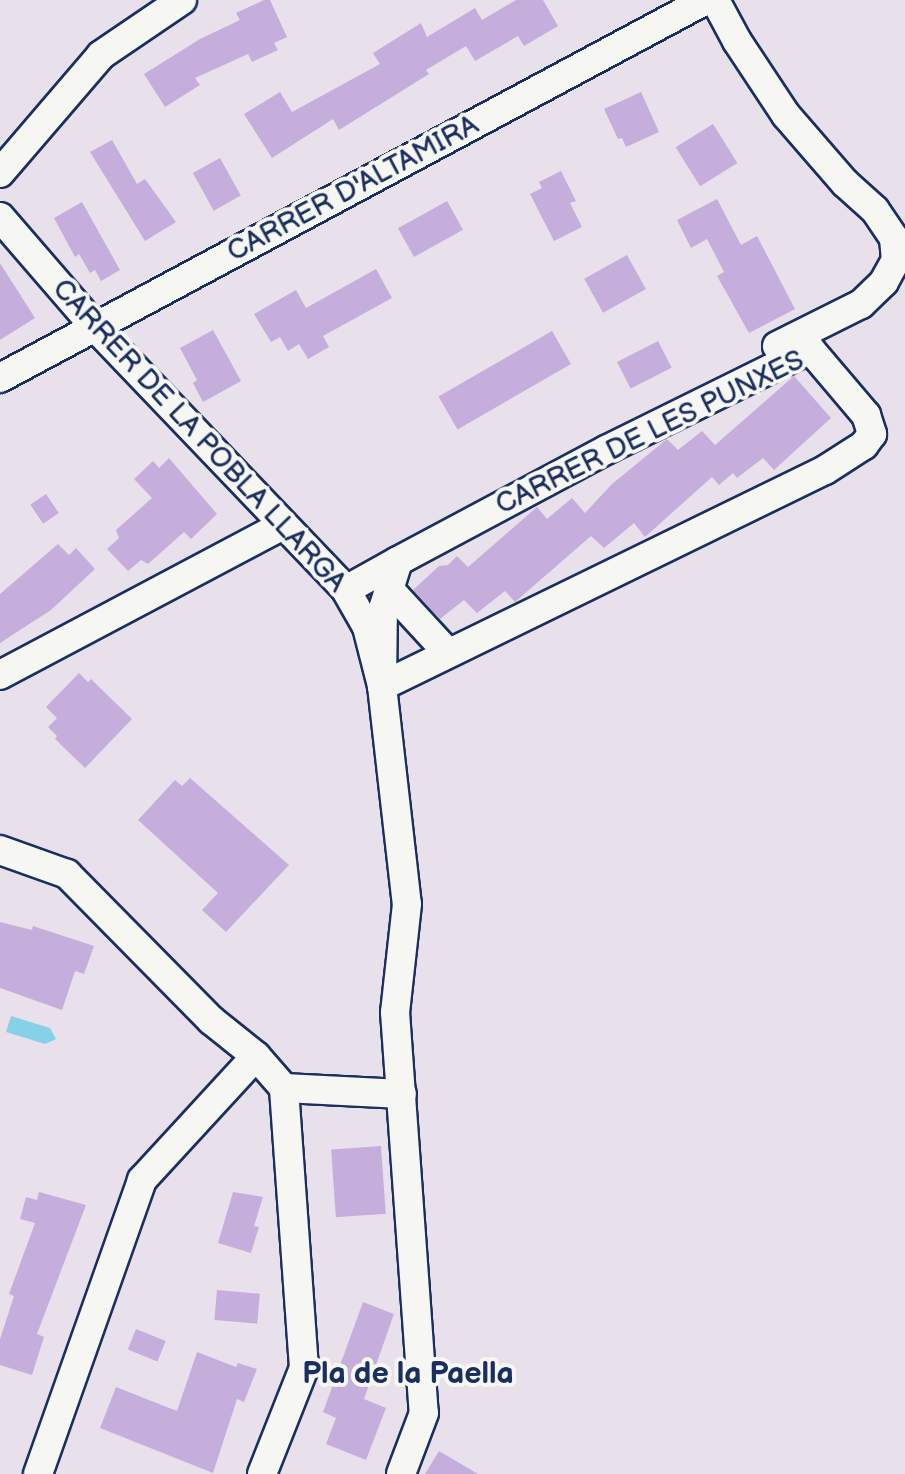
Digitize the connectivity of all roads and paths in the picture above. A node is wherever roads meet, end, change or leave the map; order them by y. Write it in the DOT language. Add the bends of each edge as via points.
graph roads {
  1 [pos="182,0"];
  2 [pos="706,0"];
  3 [pos="715,0"];
  4 [pos="0,173"];
  5 [pos="0,217"];
  6 [pos="95,327"];
  7 [pos="0,378"];
  8 [pos="281,526"];
  9 [pos="398,561"];
  10 [pos="340,584"];
  11 [pos="389,589"];
  12 [pos="448,653"];
  13 [pos="0,675"];
  14 [pos="382,686"];
  15 [pos="0,850"];
  16 [pos="256,1056"];
  17 [pos="284,1088"];
  18 [pos="402,1094"];
  19 [pos="38,1474"];
  20 [pos="262,1474"];
  21 [pos="401,1474"];
  1 -- 4 [label="street" via="101,55"];
  2 -- 6 [label="street, CARRER D'ALTAMIRA"];
  3 -- 10 [label="street" via="786,115 875,210 894,238 896,260 884,282 861,304 375,552"];
  5 -- 6 [label="street, CARRER DE LA POBLA LLARGA"];
  6 -- 7 [label="street, CARRER D'ALTAMIRA"];
  6 -- 8 [label="street, CARRER DE LA POBLA LLARGA"];
  8 -- 10 [label="street, CARRER DE LA POBLA LLARGA"];
  8 -- 13 [label="street"];
  9 -- 10 [label="street, CARRER DE LES PUNXES"];
  9 -- 11 [label="street"];
  9 -- 12 [label="street, CARRER DE LES PUNXES" via="810,349 866,415 872,434 864,445 825,470"];
  10 -- 14 [label="street, CARRER DE LA POBLA LLARGA" via="367,627"];
  11 -- 12 [label="street"];
  11 -- 14 [label="street" via="383,609"];
  12 -- 14 [label="street, CARRER DE LES PUNXES"];
  14 -- 18 [label="street, CARRER DE LA POBLA LLARGA" via="407,904 395,1012"];
  15 -- 16 [label="street" via="67,874 211,1020"];
  16 -- 17 [label="street"];
  16 -- 19 [label="street" via="142,1180"];
  17 -- 18 [label="street"];
  17 -- 20 [label="street" via="304,1368"];
  18 -- 21 [label="street, CARRER DE LA POBLA LLARGA" via="424,1413"];
}
